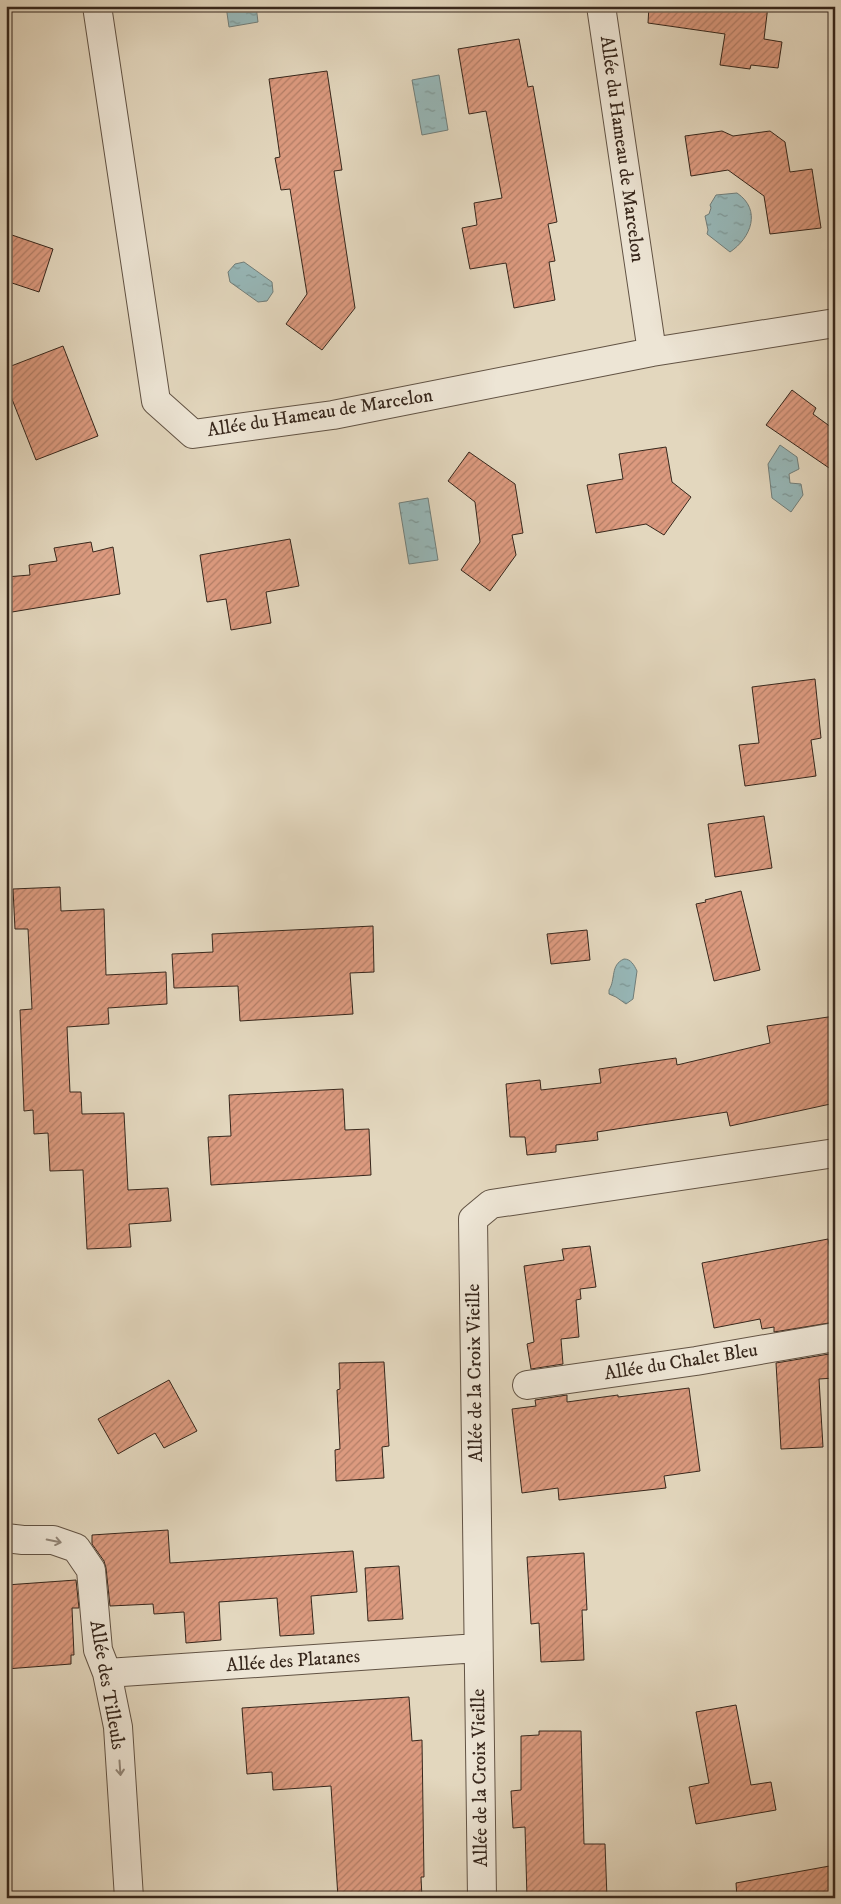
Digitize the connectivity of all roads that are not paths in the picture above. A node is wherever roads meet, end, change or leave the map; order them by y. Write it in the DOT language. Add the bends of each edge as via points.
graph roads {
  1 [pos="97,6"];
  2 [pos="600,6"];
  3 [pos="835,323"];
  4 [pos="652,352"];
  5 [pos="835,1153"];
  6 [pos="835,1337"];
  7 [pos="527,1385"];
  8 [pos="6,1538"];
  9 [pos="478,1648"];
  10 [pos="107,1673"];
  11 [pos="129,1898"];
  12 [pos="482,1898"];
  1 -- 4 [label="street, Allée du Hameau de Marcelon" via="156,401 193,434 333,415"];
  2 -- 4 [label="street, Allée du Hameau de Marcelon"];
  3 -- 4 [label="street, Allée du Hameau de Marcelon"];
  5 -- 9 [label="street, Allée de la Croix Vieille" via="491,1204 473,1219"];
  6 -- 7 [label="street, Allée du Chalet Bleu"];
  8 -- 10 [label="street, Allée des Tilleuls, one-way" via="53,1540 76,1548 91,1570 98,1650"];
  9 -- 10 [label="street, Allée des Platanes"];
  9 -- 12 [label="street, Allée de la Croix Vieille"];
  10 -- 11 [label="street, Allée des Tilleuls, one-way" via="118,1727"];
}
